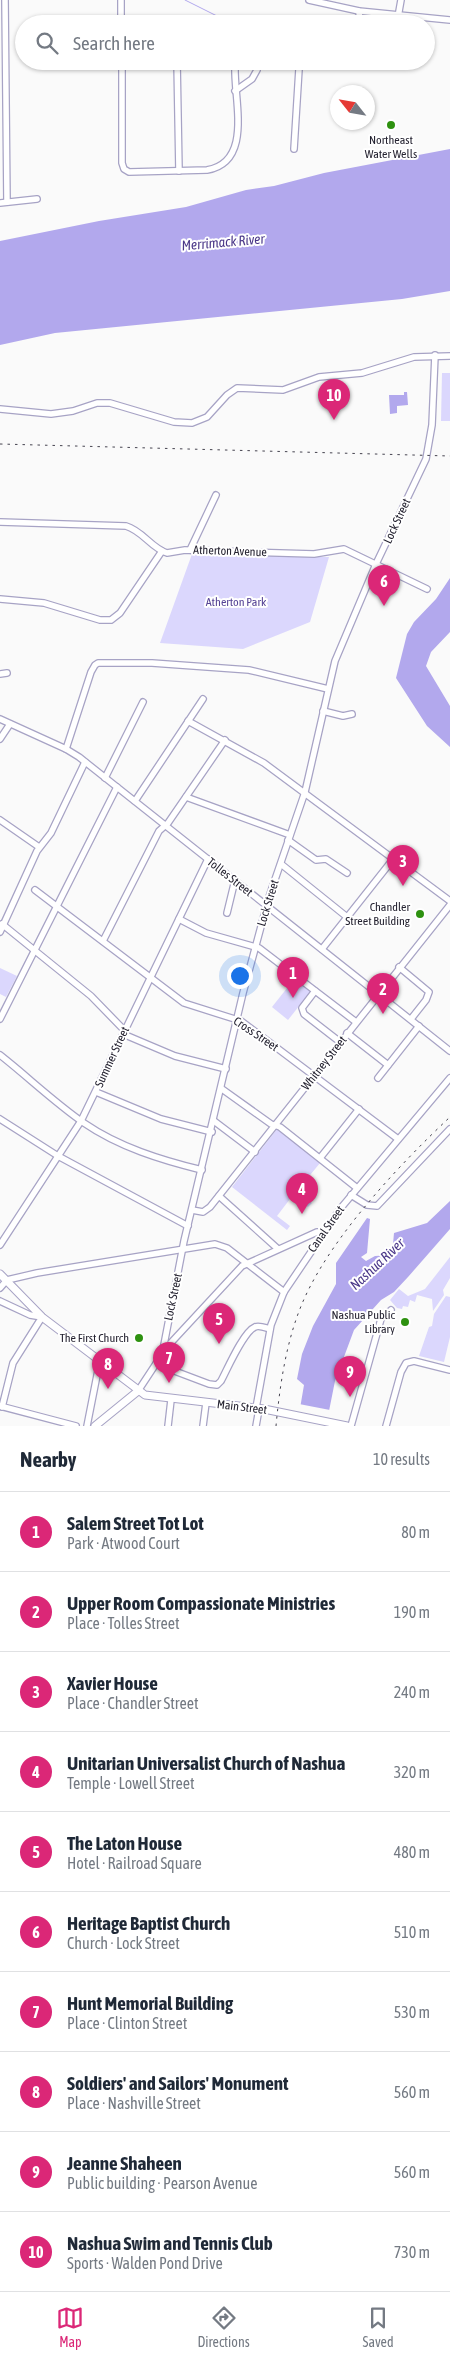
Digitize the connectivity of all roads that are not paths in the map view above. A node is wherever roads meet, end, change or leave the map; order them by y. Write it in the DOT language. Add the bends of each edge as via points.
graph roads {
  1 [pos="5,0"];
  2 [pos="121,0"];
  3 [pos="309,0"];
  4 [pos="401,0"];
  5 [pos="359,11"];
  6 [pos="121,15"];
  7 [pos="359,15"];
  8 [pos="385,15"];
  9 [pos="398,15"];
  10 [pos="435,19"];
  11 [pos="450,20"];
  12 [pos="122,70"];
  13 [pos="177,70"];
  14 [pos="235,70"];
  15 [pos="257,70"];
  16 [pos="299,70"];
  17 [pos="236,91"];
  18 [pos="294,149"];
  19 [pos="179,171"];
  20 [pos="37,199"];
  21 [pos="7,202"];
  22 [pos="0,203"];
  23 [pos="435,355"];
  24 [pos="450,356"];
  25 [pos="0,409"];
  26 [pos="216,495"];
  27 [pos="0,522"];
  28 [pos="190,550"];
  29 [pos="162,552"];
  30 [pos="376,564"];
  31 [pos="428,589"];
  32 [pos="0,599"];
  33 [pos="328,689"];
  34 [pos="203,699"];
  35 [pos="143,702"];
  36 [pos="323,711"];
  37 [pos="352,714"];
  38 [pos="0,720"];
  39 [pos="188,721"];
  40 [pos="10,724"];
  41 [pos="0,738"];
  42 [pos="225,740"];
  43 [pos="66,749"];
  44 [pos="85,762"];
  45 [pos="105,778"];
  46 [pos="117,787"];
  47 [pos="305,792"];
  48 [pos="186,797"];
  49 [pos="135,801"];
  50 [pos="0,820"];
  51 [pos="165,825"];
  52 [pos="289,838"];
  53 [pos="39,847"];
  54 [pos="394,858"];
  55 [pos="208,860"];
  56 [pos="281,864"];
  57 [pos="347,873"];
  58 [pos="235,880"];
  59 [pos="36,890"];
  60 [pos="450,900"];
  61 [pos="450,904"];
  62 [pos="57,906"];
  63 [pos="267,906"];
  64 [pos="227,913"];
  65 [pos="347,917"];
  66 [pos="179,919"];
  67 [pos="2,924"];
  68 [pos="0,932"];
  69 [pos="103,941"];
  70 [pos="255,946"];
  71 [pos="322,949"];
  72 [pos="34,951"];
  73 [pos="399,967"];
  74 [pos="150,977"];
  75 [pos="315,991"];
  76 [pos="378,994"];
  77 [pos="237,1018"];
  78 [pos="0,1019"];
  79 [pos="411,1019"];
  80 [pos="356,1022"];
  81 [pos="420,1026"];
  82 [pos="124,1032"];
  83 [pos="347,1033"];
  84 [pos="340,1042"];
  85 [pos="450,1051"];
  86 [pos="0,1055"];
  87 [pos="388,1065"];
  88 [pos="226,1069"];
  89 [pos="314,1076"];
  90 [pos="378,1078"];
  91 [pos="450,1078"];
  92 [pos="222,1089"];
  93 [pos="96,1092"];
  94 [pos="359,1110"];
  95 [pos="0,1119"];
  96 [pos="81,1121"];
  97 [pos="214,1121"];
  98 [pos="275,1125"];
  99 [pos="450,1129"];
  100 [pos="212,1132"];
  101 [pos="398,1139"];
  102 [pos="254,1152"];
  103 [pos="58,1156"];
  104 [pos="320,1158"];
  105 [pos="202,1170"];
  106 [pos="357,1188"];
  107 [pos="351,1195"];
  108 [pos="219,1196"];
  109 [pos="192,1210"];
  110 [pos="188,1226"];
  111 [pos="323,1233"];
  112 [pos="0,1245"];
  113 [pos="183,1248"];
  114 [pos="278,1248"];
  115 [pos="245,1263"];
  116 [pos="0,1274"];
  117 [pos="6,1280"];
  118 [pos="0,1288"];
  119 [pos="284,1292"];
  120 [pos="0,1301"];
  121 [pos="390,1310"];
  122 [pos="42,1317"];
  123 [pos="270,1329"];
  124 [pos="162,1355"];
  125 [pos="100,1360"];
  126 [pos="156,1364"];
  127 [pos="450,1370"];
  128 [pos="138,1391"];
  129 [pos="171,1400"];
  130 [pos="206,1403"];
  131 [pos="1,1407"];
  132 [pos="257,1408"];
  133 [pos="76,1426"];
  134 [pos="87,1426"];
  135 [pos="95,1426"];
  136 [pos="168,1426"];
  137 [pos="203,1426"];
  138 [pos="256,1426"];
  139 [pos="347,1426"];
  140 [pos="352,1426"];
  141 [pos="386,1426"];
  1 -- 21 [label="street"];
  2 -- 6 [label="street"];
  3 -- 5 [label="street"];
  4 -- 9 [label="street"];
  5 -- 7 [label="street"];
  5 -- 8 [label="street"];
  10 -- 11 [label="street"];
  12 -- 19 [label="street" via="124,169 129,172"];
  13 -- 19 [label="street"];
  14 -- 17 [label="street"];
  15 -- 17 [label="street" via="255,77"];
  16 -- 18 [label="street"];
  17 -- 19 [label="street" via="237,142 231,156 214,169"];
  20 -- 21 [label="street"];
  21 -- 22 [label="street"];
  23 -- 24 [label="street"];
  23 -- 25 [label="street" via="402,360 362,373 319,377 289,389 237,388 207,417 192,422 163,419 110,403 51,414"];
  23 -- 30 [label="street, Lock Street" via="430,443"];
  26 -- 28 [label="street"];
  27 -- 29 [label="street" via="126,526 140,532"];
  28 -- 29 [label="street, Atherton Avenue"];
  28 -- 30 [label="street, Atherton Avenue" via="314,554 342,549"];
  29 -- 32 [label="street" via="120,613 111,620 96,620 44,603"];
  30 -- 31 [label="street, Atherton Avenue"];
  30 -- 33 [label="street, Lock Street" via="346,632"];
  33 -- 36 [label="street, Lock Street"];
  33 -- 43 [label="street" via="249,670 152,663 95,665"];
  34 -- 39 [label="street"];
  35 -- 45 [label="street"];
  36 -- 37 [label="street" via="343,716"];
  36 -- 47 [label="street, Lock Street"];
  38 -- 40 [label="street, Tolles Street"];
  39 -- 42 [label="street"];
  39 -- 49 [label="street"];
  40 -- 41 [label="street"];
  40 -- 43 [label="street, Tolles Street"];
  42 -- 47 [label="street"];
  42 -- 48 [label="street"];
  43 -- 44 [label="street, Tolles Street"];
  44 -- 45 [label="street, Tolles Street"];
  44 -- 53 [label="street" via="51,833"];
  45 -- 46 [label="street, Tolles Street"];
  46 -- 49 [label="street, Tolles Street"];
  46 -- 62 [label="street"];
  47 -- 52 [label="street, Lock Street"];
  47 -- 54 [label="street"];
  48 -- 51 [label="street"];
  48 -- 52 [label="street"];
  49 -- 51 [label="street, Tolles Street"];
  50 -- 53 [label="street"];
  51 -- 55 [label="street, Tolles Street"];
  51 -- 69 [label="street" via="159,830"];
  52 -- 56 [label="street, Lock Street"];
  52 -- 57 [label="street" via="316,860 326,859"];
  53 -- 67 [label="street"];
  54 -- 60 [label="street"];
  54 -- 65 [label="street"];
  55 -- 58 [label="street, Tolles Street"];
  55 -- 66 [label="street, Summer Street"];
  56 -- 63 [label="street, Lock Street"];
  56 -- 65 [label="street"];
  58 -- 63 [label="street, Tolles Street"];
  58 -- 64 [label="street"];
  59 -- 62 [label="street, Cross Street"];
  61 -- 73 [label="street, Whitney Street"];
  62 -- 69 [label="street, Cross Street"];
  62 -- 72 [label="street"];
  63 -- 70 [label="street, Lock Street"];
  63 -- 71 [label="street, Tolles Street"];
  65 -- 71 [label="street"];
  66 -- 70 [label="street" via="206,932"];
  66 -- 74 [label="street, Summer Street"];
  67 -- 68 [label="street"];
  67 -- 72 [label="street"];
  69 -- 74 [label="street, Cross Street"];
  70 -- 75 [label="street"];
  70 -- 77 [label="street, Lock Street"];
  71 -- 76 [label="street, Tolles Street"];
  72 -- 78 [label="street"];
  72 -- 82 [label="street" via="91,996"];
  73 -- 76 [label="street, Whitney Street"];
  73 -- 79 [label="street" via="428,992 426,1000"];
  74 -- 77 [label="street, Cross Street" via="189,1006"];
  74 -- 82 [label="street, Summer Street"];
  75 -- 80 [label="street"];
  75 -- 84 [label="street" via="302,1008 304,1014"];
  76 -- 79 [label="street, Tolles Street"];
  76 -- 80 [label="street, Whitney Street"];
  77 -- 88 [label="street, Lock Street"];
  77 -- 89 [label="street, Cross Street"];
  79 -- 81 [label="street, Tolles Street"];
  80 -- 83 [label="street, Whitney Street"];
  81 -- 85 [label="street, Tolles Street"];
  81 -- 87 [label="street"];
  82 -- 88 [label="street" via="175,1056"];
  82 -- 93 [label="street, Summer Street"];
  83 -- 84 [label="street, Whitney Street"];
  83 -- 87 [label="street"];
  84 -- 89 [label="street, Whitney Street"];
  86 -- 96 [label="street"];
  87 -- 90 [label="street"];
  88 -- 92 [label="street, Lock Street"];
  89 -- 94 [label="street, Cross Street"];
  89 -- 98 [label="street, Whitney Street"];
  91 -- 101 [label="street, Canal Street"];
  92 -- 97 [label="street, Lock Street"];
  92 -- 98 [label="street"];
  93 -- 96 [label="street, Summer Street"];
  93 -- 100 [label="street" via="161,1119"];
  94 -- 101 [label="street, Cross Street"];
  94 -- 104 [label="street"];
  95 -- 103 [label="street"];
  96 -- 103 [label="street, Summer Street"];
  96 -- 105 [label="street" via="150,1156"];
  97 -- 100 [label="street, Lock Street"];
  97 -- 102 [label="street"];
  98 -- 102 [label="street, Whitney Street"];
  98 -- 104 [label="street"];
  99 -- 107 [label="street" via="377,1206 367,1205"];
  100 -- 105 [label="street, Lock Street"];
  101 -- 106 [label="street, Canal Street"];
  102 -- 108 [label="street, Whitney Street"];
  103 -- 110 [label="street"];
  103 -- 112 [label="street, Summer Street"];
  104 -- 106 [label="street"];
  105 -- 109 [label="street, Lock Street"];
  106 -- 107 [label="street, Canal Street"];
  107 -- 111 [label="street, Canal Street"];
  108 -- 109 [label="street, Whitney Street" via="206,1211"];
  108 -- 114 [label="street"];
  109 -- 110 [label="street, Lock Street"];
  110 -- 113 [label="street, Lock Street"];
  111 -- 114 [label="street" via="318,1232"];
  111 -- 119 [label="street, Canal Street"];
  113 -- 115 [label="street" via="218,1244"];
  113 -- 117 [label="street"];
  113 -- 124 [label="street, Lock Street"];
  114 -- 115 [label="street"];
  115 -- 119 [label="street"];
  115 -- 124 [label="street"];
  116 -- 117 [label="main road"];
  117 -- 118 [label="street"];
  117 -- 122 [label="main road"];
  119 -- 123 [label="street, Canal Street"];
  120 -- 122 [label="street"];
  121 -- 140 [label="street" via="381,1319"];
  122 -- 125 [label="main road"];
  122 -- 131 [label="street" via="14,1364"];
  123 -- 126 [label="street" via="253,1328 232,1358 220,1383 211,1385"];
  123 -- 132 [label="street, Canal Street"];
  124 -- 126 [label="street"];
  125 -- 128 [label="main road"];
  125 -- 134 [label="street"];
  126 -- 128 [label="street"];
  127 -- 141 [label="street" via="414,1361 406,1363"];
  128 -- 129 [label="main road, Main Street"];
  128 -- 135 [label="main road"];
  129 -- 130 [label="main road, Main Street"];
  129 -- 136 [label="street"];
  130 -- 132 [label="main road, Main Street"];
  130 -- 137 [label="street"];
  131 -- 133 [label="street"];
  132 -- 138 [label="street, Canal Street"];
  132 -- 139 [label="main road, Main Street"];
}
